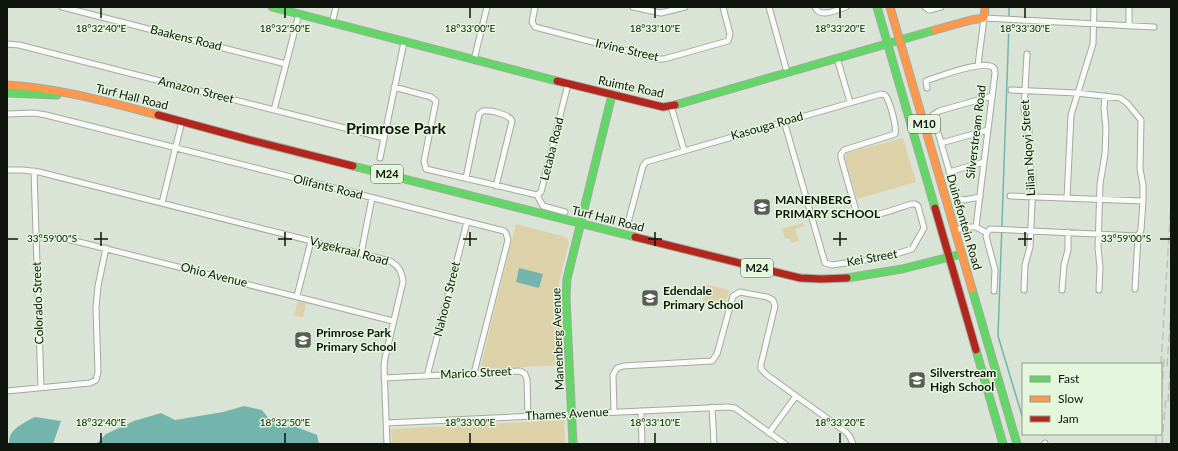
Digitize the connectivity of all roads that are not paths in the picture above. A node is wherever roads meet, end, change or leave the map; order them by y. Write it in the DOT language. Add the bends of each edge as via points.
graph roads {
  1 [pos="62,7"];
  2 [pos="272,7"];
  3 [pos="336,7"];
  4 [pos="487,7"];
  5 [pos="536,7"];
  6 [pos="633,7"];
  7 [pos="685,7"];
  8 [pos="723,7"];
  9 [pos="769,7"];
  10 [pos="815,7"];
  11 [pos="846,7"];
  12 [pos="877,7"];
  13 [pos="890,7"];
  14 [pos="941,7"];
  15 [pos="985,7"];
  16 [pos="1094,7"];
  17 [pos="1129,7"];
  18 [pos="926,8"];
  19 [pos="289,9"];
  20 [pos="299,14"];
  21 [pos="984,18"];
  22 [pos="332,23"];
  23 [pos="1094,25"];
  24 [pos="1129,26"];
  25 [pos="1154,27"];
  26 [pos="899,40"];
  27 [pos="404,42"];
  28 [pos="888,43"];
  29 [pos="7,44"];
  30 [pos="1027,54"];
  31 [pos="837,58"];
  32 [pos="474,60"];
  33 [pos="286,64"];
  34 [pos="978,65"];
  35 [pos="787,72"];
  36 [pos="568,84"];
  37 [pos="7,85"];
  38 [pos="394,87"];
  39 [pos="927,88"];
  40 [pos="1011,90"];
  41 [pos="1025,91"];
  42 [pos="7,93"];
  43 [pos="1077,93"];
  44 [pos="612,95"];
  45 [pos="885,95"];
  46 [pos="992,96"];
  47 [pos="1105,96"];
  48 [pos="850,102"];
  49 [pos="671,106"];
  50 [pos="274,110"];
  51 [pos="7,114"];
  52 [pos="784,121"];
  53 [pos="182,123"];
  54 [pos="988,130"];
  55 [pos="384,138"];
  56 [pos="941,143"];
  57 [pos="176,148"];
  58 [pos="684,150"];
  59 [pos="380,158"];
  60 [pos="984,162"];
  61 [pos="7,170"];
  62 [pos="34,171"];
  63 [pos="950,172"];
  64 [pos="466,178"];
  65 [pos="496,186"];
  66 [pos="537,195"];
  67 [pos="1010,196"];
  68 [pos="980,197"];
  69 [pos="1032,197"];
  70 [pos="372,198"];
  71 [pos="1067,198"];
  72 [pos="1100,200"];
  73 [pos="1143,201"];
  74 [pos="162,203"];
  75 [pos="565,212"];
  76 [pos="629,220"];
  77 [pos="466,222"];
  78 [pos="581,223"];
  79 [pos="976,227"];
  80 [pos="955,230"];
  81 [pos="1030,231"];
  82 [pos="1068,232"];
  83 [pos="987,233"];
  84 [pos="1098,234"];
  85 [pos="1138,236"];
  86 [pos="35,237"];
  87 [pos="311,241"];
  88 [pos="106,248"];
  89 [pos="361,254"];
  90 [pos="962,254"];
  91 [pos="949,257"];
  92 [pos="1135,289"];
  93 [pos="1024,290"];
  94 [pos="1062,290"];
  95 [pos="1099,290"];
  96 [pos="994,291"];
  97 [pos="297,296"];
  98 [pos="393,321"];
  99 [pos="474,374"];
  100 [pos="427,376"];
  101 [pos="384,378"];
  102 [pos="41,387"];
  103 [pos="7,391"];
  104 [pos="796,396"];
  105 [pos="712,408"];
  106 [pos="641,411"];
  107 [pos="614,412"];
  108 [pos="572,414"];
  109 [pos="528,416"];
  110 [pos="386,423"];
  111 [pos="769,433"];
  112 [pos="387,444"];
  113 [pos="573,444"];
  114 [pos="642,444"];
  115 [pos="714,444"];
  116 [pos="785,444"];
  117 [pos="852,444"];
  118 [pos="1003,444"];
  119 [pos="1017,444"];
  1 -- 33 [label="street, Baakens Road"];
  2 -- 19 [label="main road, Ruimte Road"];
  3 -- 22 [label="street"];
  4 -- 32 [label="street"];
  5 -- 8 [label="street, Irvine Street" via="532,22 534,27 661,59 728,41 730,34"];
  6 -- 7 [label="street" via="661,13"];
  9 -- 35 [label="street"];
  10 -- 11 [label="street" via="822,13"];
  12 -- 28 [label="main road, Duinefontein Road / M10"];
  13 -- 26 [label="main road, Duinefontein Road / M10"];
  14 -- 18 [label="street"];
  15 -- 21 [label="main road"];
  16 -- 23 [label="street"];
  17 -- 24 [label="street"];
  19 -- 20 [label="main road, Ruimte Road"];
  20 -- 22 [label="main road, Ruimte Road"];
  20 -- 33 [label="street"];
  21 -- 23 [label="street"];
  21 -- 26 [label="main road, Ruimte Road"];
  21 -- 34 [label="street"];
  22 -- 27 [label="main road, Ruimte Road"];
  23 -- 24 [label="street"];
  23 -- 43 [label="street" via="1092,50"];
  24 -- 25 [label="street"];
  26 -- 28 [label="main road, Ruimte Road"];
  26 -- 80 [label="main road, Duinefontein Road / M10"];
  27 -- 32 [label="main road, Ruimte Road"];
  27 -- 38 [label="street"];
  28 -- 31 [label="main road, Ruimte Road"];
  28 -- 91 [label="main road, Duinefontein Road / M10"];
  29 -- 50 [label="street, Amazon Street"];
  30 -- 41 [label="street, Lilian Nqoyi Street"];
  31 -- 35 [label="main road, Ruimte Road"];
  31 -- 48 [label="street"];
  32 -- 36 [label="main road, Ruimte Road"];
  33 -- 50 [label="street"];
  34 -- 39 [label="street, Silverstream Road" via="928,80"];
  34 -- 46 [label="street, Silverstream Road" via="990,65 994,68"];
  35 -- 49 [label="main road, Ruimte Road"];
  36 -- 44 [label="main road, Ruimte Road"];
  36 -- 66 [label="street, Letaba Road" via="541,192"];
  37 -- 53 [label="main road, Turf Hall Road / M24" via="59,91"];
  38 -- 55 [label="street"];
  38 -- 64 [label="street, Letaba Road" via="431,97 436,101 424,161 425,168"];
  40 -- 41 [label="street"];
  41 -- 43 [label="street"];
  41 -- 69 [label="street, Lilian Nqoyi Street" via="1025,113 1033,176"];
  42 -- 53 [label="main road, Turf Hall Road / M24" via="64,97"];
  43 -- 47 [label="street"];
  43 -- 71 [label="street" via="1070,120"];
  44 -- 49 [label="main road, Ruimte Road" via="658,106"];
  44 -- 78 [label="main road, Manenberg Avenue"];
  45 -- 48 [label="street, Kasouga Road" via="877,94"];
  45 -- 52 [label="street, Kei Street" via="896,127 895,134 844,150 841,156 859,215 878,214 913,204 918,207 924,227 914,246 909,251 886,257 832,265 825,263"];
  46 -- 54 [label="street, Silverstream Road"];
  46 -- 56 [label="street" via="934,113"];
  47 -- 72 [label="street" via="1105,154"];
  47 -- 73 [label="street" via="1123,99 1140,118"];
  48 -- 52 [label="street, Kasouga Road"];
  49 -- 58 [label="street"];
  50 -- 55 [label="street, Amazon Street"];
  51 -- 57 [label="street, Olifants Road" via="46,115"];
  52 -- 58 [label="street, Kasouga Road"];
  53 -- 57 [label="street"];
  53 -- 78 [label="main road, Turf Hall Road / M24"];
  54 -- 56 [label="street"];
  54 -- 60 [label="street, Silverstream Road"];
  55 -- 59 [label="street"];
  56 -- 63 [label="street"];
  57 -- 70 [label="street, Olifants Road"];
  57 -- 74 [label="street"];
  58 -- 76 [label="street, Kasouga Road" via="644,163"];
  60 -- 63 [label="street"];
  60 -- 68 [label="street, Silverstream Road"];
  61 -- 62 [label="street, Vygekraal Road"];
  62 -- 74 [label="street, Vygekraal Road"];
  62 -- 86 [label="street, Colorado Street"];
  63 -- 68 [label="street" via="957,198 961,200"];
  64 -- 65 [label="street, Letaba Road"];
  64 -- 65 [label="street" via="479,115 483,111 488,111 510,117 512,121"];
  65 -- 66 [label="street, Letaba Road"];
  66 -- 75 [label="street" via="543,206"];
  67 -- 69 [label="street"];
  68 -- 79 [label="street, Silverstream Road"];
  69 -- 71 [label="street"];
  69 -- 81 [label="street, Lilian Nqoyi Street"];
  70 -- 77 [label="street, Olifants Road"];
  70 -- 89 [label="street"];
  71 -- 72 [label="street"];
  72 -- 73 [label="street"];
  72 -- 84 [label="street"];
  73 -- 85 [label="street" via="1141,230"];
  74 -- 87 [label="street, Vygekraal Road"];
  77 -- 99 [label="street, Olifants Road" via="504,231 508,237"];
  77 -- 100 [label="street, Nahoon Street"];
  78 -- 91 [label="main road, Turf Hall Road / M24" via="813,279 839,280 869,276"];
  78 -- 108 [label="main road, Manenberg Avenue" via="566,292"];
  79 -- 80 [label="street"];
  79 -- 83 [label="street"];
  80 -- 90 [label="main road, Duinefontein Road / M10"];
  81 -- 82 [label="street"];
  81 -- 83 [label="street" via="990,229"];
  81 -- 93 [label="street, Lilian Nqoyi Street"];
  82 -- 84 [label="street"];
  82 -- 94 [label="street"];
  83 -- 96 [label="street" via="995,270"];
  84 -- 85 [label="street"];
  84 -- 95 [label="street"];
  85 -- 92 [label="street"];
  86 -- 88 [label="street, Ohio Avenue" via="59,237"];
  86 -- 102 [label="street, Colorado Street"];
  87 -- 89 [label="street, Vygekraal Road"];
  87 -- 97 [label="street"];
  88 -- 97 [label="street, Ohio Avenue"];
  88 -- 102 [label="street" via="96,308 97,378 90,383"];
  89 -- 98 [label="street, Vygekraal Road" via="390,261 401,270 403,282"];
  90 -- 91 [label="main road, Turf Hall Road / M24"];
  90 -- 119 [label="main road, Duinefontein Road / M10"];
  91 -- 118 [label="main road, Duinefontein Road / M10"];
  97 -- 98 [label="street, Ohio Avenue"];
  98 -- 101 [label="street, Vygekraal Road" via="384,362"];
  99 -- 100 [label="street, Marico Street"];
  99 -- 109 [label="street, Marico Street" via="515,371 523,373 527,380"];
  100 -- 101 [label="street, Marico Street"];
  101 -- 110 [label="street, Vygekraal Road"];
  102 -- 103 [label="street"];
  104 -- 107 [label="street" via="763,372 760,366 775,309 774,302 767,297 740,292 732,298 714,359 707,362 617,368 613,375"];
  104 -- 111 [label="street"];
  104 -- 117 [label="street" via="846,432"];
  105 -- 106 [label="street, Thames Avenue"];
  105 -- 111 [label="street, Thames Avenue" via="735,408"];
  105 -- 115 [label="street"];
  106 -- 107 [label="street, Thames Avenue"];
  106 -- 114 [label="street"];
  107 -- 108 [label="street, Thames Avenue"];
  108 -- 109 [label="street, Thames Avenue"];
  108 -- 113 [label="main road, Manenberg Avenue"];
  109 -- 110 [label="street, Thames Avenue"];
  110 -- 112 [label="street, Vygekraal Road"];
  111 -- 116 [label="street, Thames Avenue"];
}
